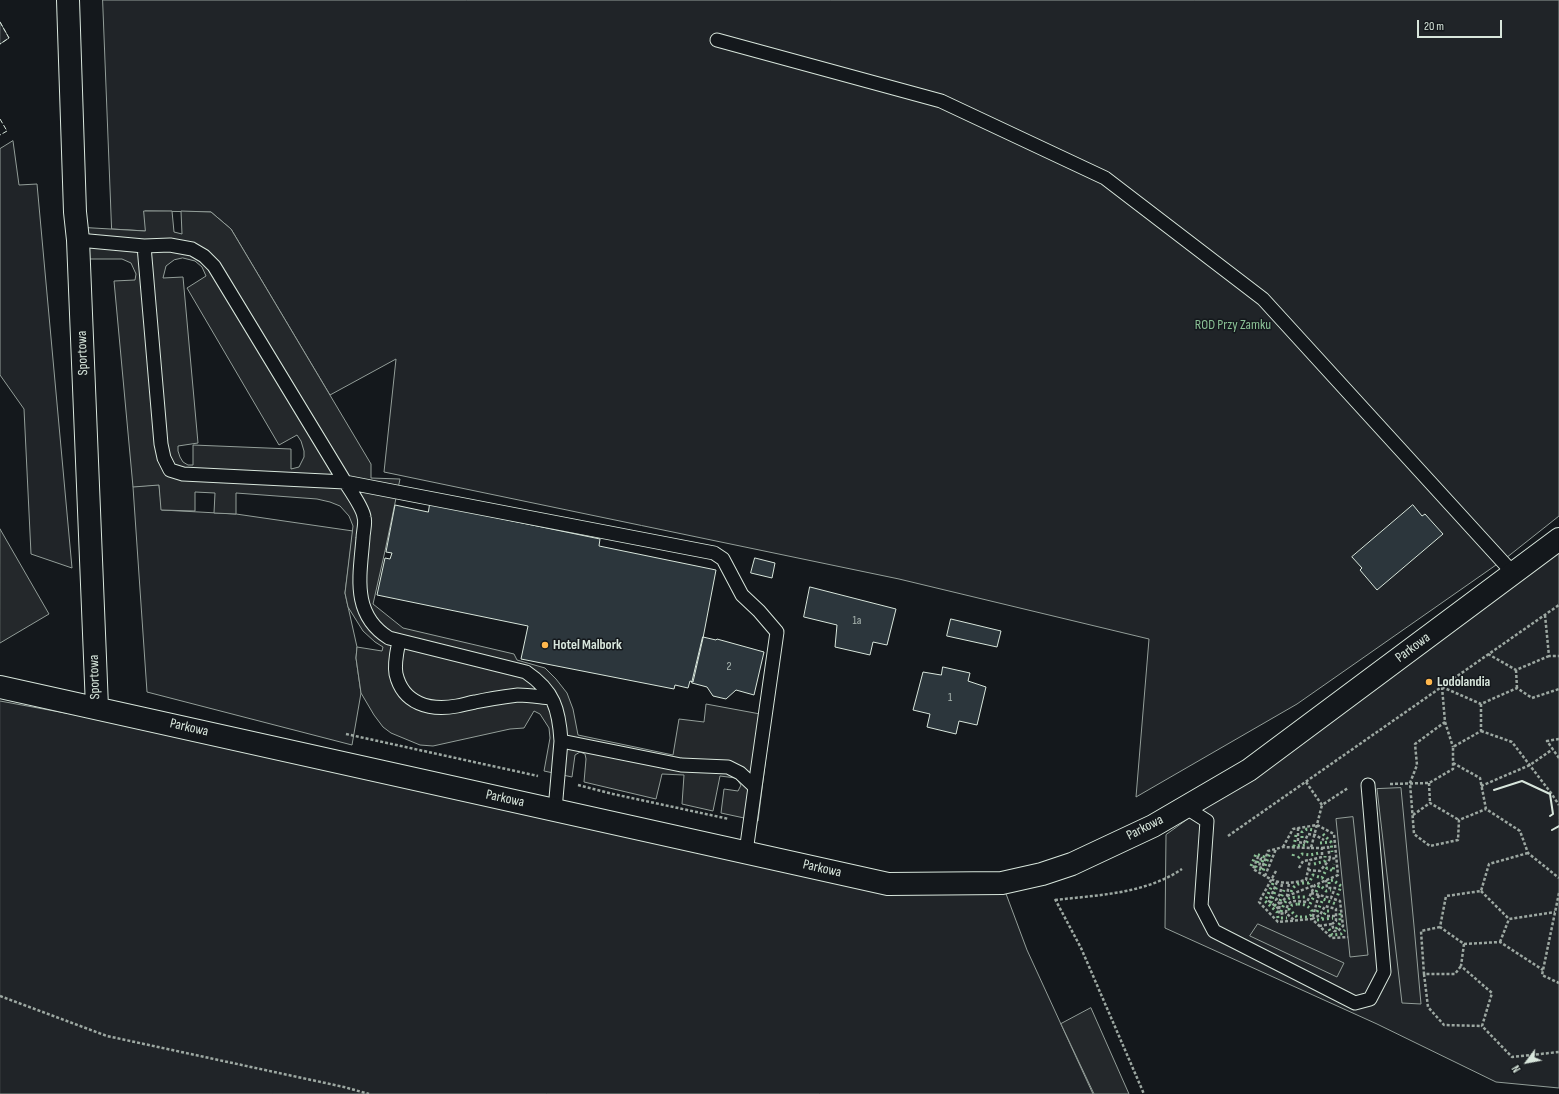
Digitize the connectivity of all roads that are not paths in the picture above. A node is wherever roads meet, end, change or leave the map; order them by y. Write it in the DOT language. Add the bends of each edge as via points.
graph roads {
  1 [pos="68,0"];
  2 [pos="717,40"];
  3 [pos="78,240"];
  4 [pos="144,246"];
  5 [pos="345,482"];
  6 [pos="1559,539"];
  7 [pos="1513,573"];
  8 [pos="399,641"];
  9 [pos="0,687"];
  10 [pos="551,698"];
  11 [pos="96,707"];
  12 [pos="561,741"];
  13 [pos="1368,785"];
  14 [pos="755,787"];
  15 [pos="1185,807"];
  16 [pos="555,810"];
  17 [pos="746,852"];
  1 -- 3 [label="street, Sportowa"];
  2 -- 7 [label="lane" via="941,101 1105,178 1263,299"];
  3 -- 4 [label="lane"];
  3 -- 11 [label="street, Sportowa"];
  4 -- 5 [label="lane" via="170,245 192,249 214,266"];
  4 -- 5 [label="lane" via="161,444 170,470 183,474"];
  5 -- 8 [label="lane" via="364,517 359,584 361,599 379,632"];
  5 -- 14 [label="lane" via="714,553 723,559 742,595 759,610 777,632"];
  6 -- 7 [label="street, Parkowa"];
  7 -- 15 [label="street, Parkowa" via="1249,770"];
  8 -- 10 [label="lane" via="526,672 541,682"];
  8 -- 10 [label="lane" via="396,674 407,696 418,704 437,708 519,695"];
  9 -- 11 [label="street, Parkowa"];
  10 -- 12 [label="lane" via="560,720"];
  11 -- 16 [label="street, Parkowa"];
  12 -- 14 [label="lane" via="681,765 728,767 740,773"];
  12 -- 16 [label="lane"];
  13 -- 15 [label="lane" via="1384,972 1370,999 1355,1003 1214,931 1201,906 1207,821"];
  14 -- 17 [label="lane"];
  15 -- 17 [label="street, Parkowa" via="1146,829 1072,864 1002,883 888,884"];
  16 -- 17 [label="street, Parkowa"];
}
